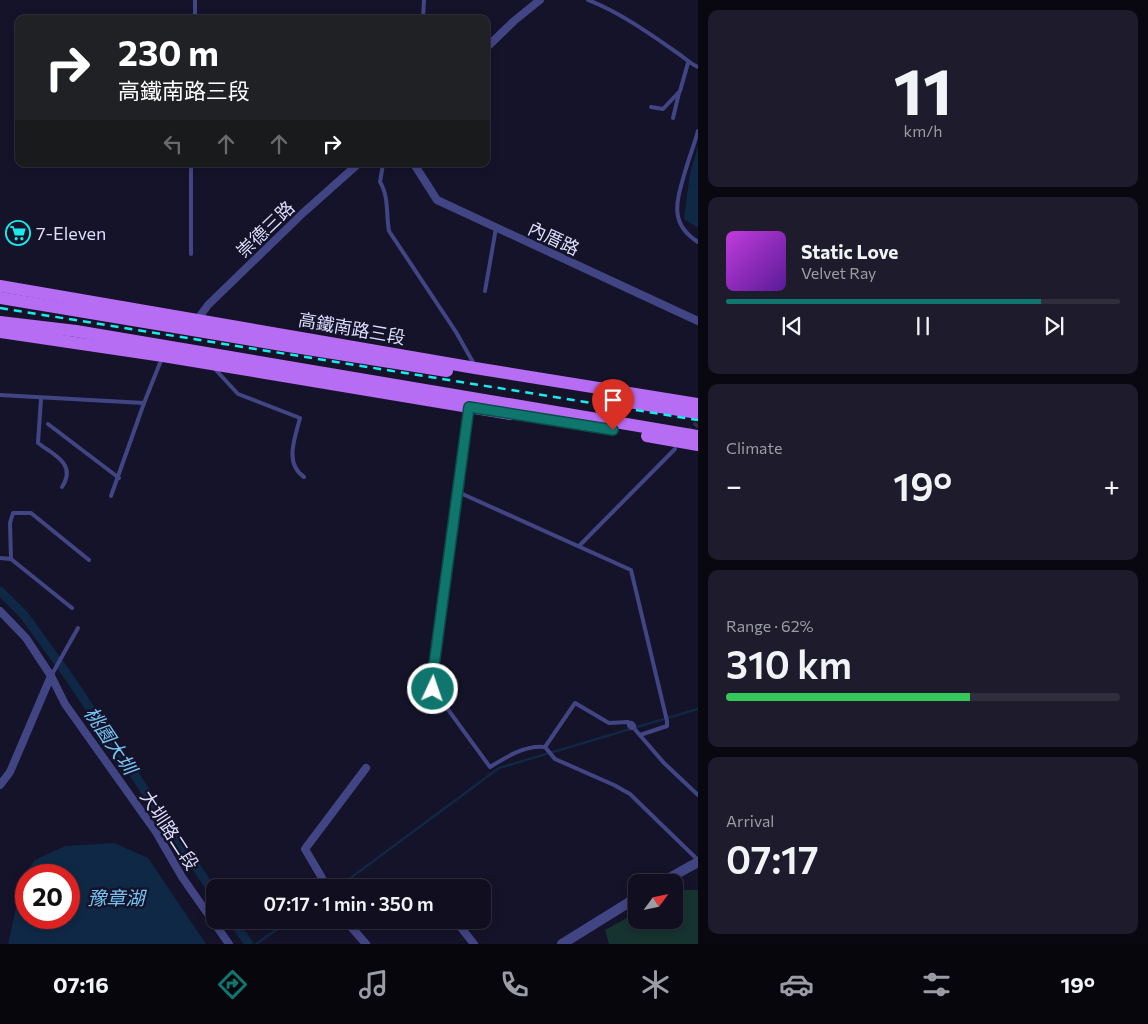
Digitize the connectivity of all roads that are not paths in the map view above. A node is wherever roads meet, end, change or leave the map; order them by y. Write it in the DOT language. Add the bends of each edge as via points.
graph roads {
  1 [pos="195,0"];
  2 [pos="424,0"];
  3 [pos="540,0"];
  4 [pos="588,0"];
  5 [pos="195,15"];
  6 [pos="423,15"];
  7 [pos="490,44"];
  8 [pos="688,63"];
  9 [pos="698,67"];
  10 [pos="680,91"];
  11 [pos="651,107"];
  12 [pos="673,118"];
  13 [pos="698,131"];
  14 [pos="191,167"];
  15 [pos="355,167"];
  16 [pos="382,167"];
  17 [pos="416,167"];
  18 [pos="496,228"];
  19 [pos="698,242"];
  20 [pos="191,254"];
  21 [pos="0,286"];
  22 [pos="485,292"];
  23 [pos="0,298"];
  24 [pos="197,320"];
  25 [pos="698,321"];
  26 [pos="0,322"];
  27 [pos="0,332"];
  28 [pos="406,355"];
  29 [pos="163,356"];
  30 [pos="373,359"];
  31 [pos="210,364"];
  32 [pos="475,368"];
  33 [pos="0,396"];
  34 [pos="41,399"];
  35 [pos="144,403"];
  36 [pos="698,404"];
  37 [pos="469,407"];
  38 [pos="698,414"];
  39 [pos="48,424"];
  40 [pos="698,436"];
  41 [pos="698,445"];
  42 [pos="675,449"];
  43 [pos="304,477"];
  44 [pos="119,478"];
  45 [pos="62,487"];
  46 [pos="458,492"];
  47 [pos="111,496"];
  48 [pos="579,546"];
  49 [pos="0,558"];
  50 [pos="11,559"];
  51 [pos="89,560"];
  52 [pos="72,608"];
  53 [pos="0,611"];
  54 [pos="78,628"];
  55 [pos="51,676"];
  56 [pos="640,735"];
  57 [pos="545,747"];
  58 [pos="366,768"];
  59 [pos="0,785"];
  60 [pos="698,795"];
  61 [pos="698,861"];
  62 [pos="676,874"];
  63 [pos="322,879"];
  64 [pos="628,903"];
  65 [pos="353,929"];
  66 [pos="462,929"];
  67 [pos="229,944"];
  68 [pos="366,944"];
  69 [pos="474,944"];
  70 [pos="562,944"];
  1 -- 5 [label="lane"];
  2 -- 6 [label="lane"];
  3 -- 7 [label="street"];
  4 -- 8 [label="lane" via="616,13"];
  8 -- 9 [label="lane"];
  8 -- 10 [label="lane"];
  10 -- 11 [label="lane" via="663,109"];
  10 -- 12 [label="lane"];
  13 -- 19 [label="lane" via="676,205 681,225"];
  14 -- 20 [label="lane"];
  15 -- 24 [label="street, 崇德三路" via="208,305"];
  16 -- 32 [label="lane" via="380,182 386,192 389,231 456,332"];
  17 -- 18 [label="street, 內厝路" via="437,200"];
  18 -- 22 [label="lane"];
  18 -- 25 [label="street, 內厝路"];
  21 -- 24 [label="main road, 高鐵南路三段"];
  23 -- 30 [label="main road, 高鐵南路三段"];
  24 -- 28 [label="main road, 高鐵南路三段"];
  26 -- 40 [label="main road" via="86,333"];
  27 -- 29 [label="main road"];
  28 -- 30 [label="main road"];
  28 -- 32 [label="main road, 高鐵南路三段"];
  29 -- 31 [label="main road"];
  29 -- 35 [label="lane"];
  30 -- 38 [label="main road, 高鐵南路三段"];
  31 -- 37 [label="main road"];
  31 -- 43 [label="lane" via="238,394 300,418 292,451 298,473"];
  32 -- 36 [label="main road, 高鐵南路三段"];
  33 -- 34 [label="lane"];
  34 -- 35 [label="lane"];
  34 -- 45 [label="lane" via="38,443 64,463 67,479"];
  35 -- 44 [label="lane"];
  37 -- 41 [label="main road"];
  37 -- 46 [label="lane"];
  39 -- 44 [label="lane"];
  42 -- 48 [label="lane"];
  44 -- 47 [label="lane"];
  46 -- 48 [label="lane"];
  46 -- 57 [label="lane" via="433,689 490,767 510,755 537,746"];
  48 -- 56 [label="lane" via="631,570 667,721 666,726"];
  49 -- 50 [label="lane"];
  50 -- 51 [label="lane" via="10,523 13,513 31,513"];
  50 -- 52 [label="lane"];
  53 -- 55 [label="street, 大圳路二段" via="26,638"];
  54 -- 55 [label="lane"];
  55 -- 59 [label="street" via="10,772"];
  55 -- 67 [label="street, 大圳路二段" via="65,704 156,832 182,877"];
  56 -- 57 [label="lane" via="628,722 609,723 575,703"];
  56 -- 60 [label="lane"];
  57 -- 61 [label="lane" via="556,759 630,794"];
  58 -- 63 [label="street" via="305,849"];
  61 -- 62 [label="street"];
  64 -- 70 [label="street"];
  65 -- 68 [label="street"];
  66 -- 69 [label="street"];
}
